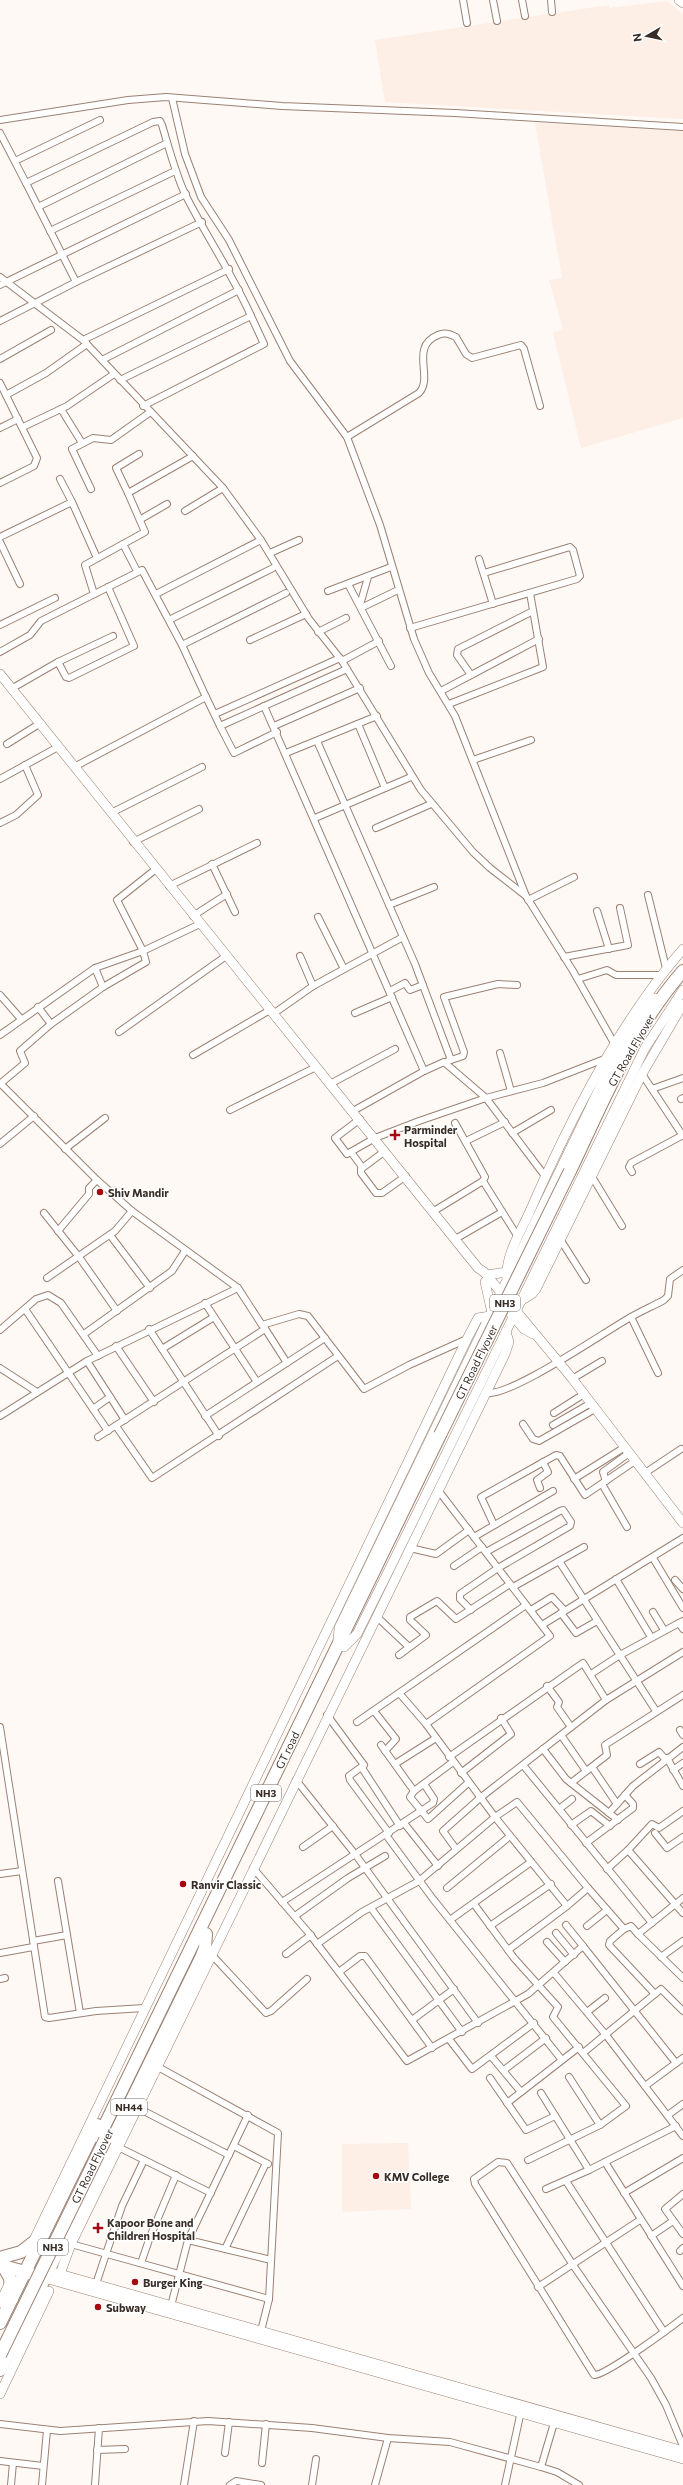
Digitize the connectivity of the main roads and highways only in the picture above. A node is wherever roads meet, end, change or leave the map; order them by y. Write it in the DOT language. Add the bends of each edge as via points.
graph roads {
  1 [pos="681,977"];
  2 [pos="340,1646"];
  3 [pos="206,1934"];
  4 [pos="194,1941"];
  5 [pos="102,2138"];
  6 [pos="46,2232"];
  7 [pos="1,2262"];
  8 [pos="27,2269"];
  9 [pos="51,2274"];
  10 [pos="6,2302"];
  11 [pos="0,2323"];
  12 [pos="0,2341"];
  13 [pos="0,2355"];
  14 [pos="0,2370"];
  1 -- 2 [label="highway, GT Road Flyover / NH3, bridge" via="657,1006 622,1062 572,1172"];
  2 -- 3 [label="highway, GT road / NH3"];
  2 -- 4 [label="highway, GT road / NH3"];
  3 -- 5 [label="highway, GT Road Flyover / NH3"];
  3 -- 9 [label="highway, NH44" via="201,1958"];
  4 -- 5 [label="highway, GT Road Flyover / NH3"];
  4 -- 6 [label="highway, NH44" via="186,1944 169,1976"];
  5 -- 12 [label="highway, GT Road Flyover / NH3"];
  5 -- 13 [label="highway, GT Road Flyover / NH3, bridge"];
  6 -- 7 [label="highway, NH44" via="30,2247"];
  6 -- 8 [label="highway"];
  7 -- 8 [label="highway"];
  7 -- 10 [label="highway" via="11,2281"];
  8 -- 9 [label="highway"];
  8 -- 10 [label="highway"];
  9 -- 14 [label="highway"];
  10 -- 11 [label="highway"];
}
